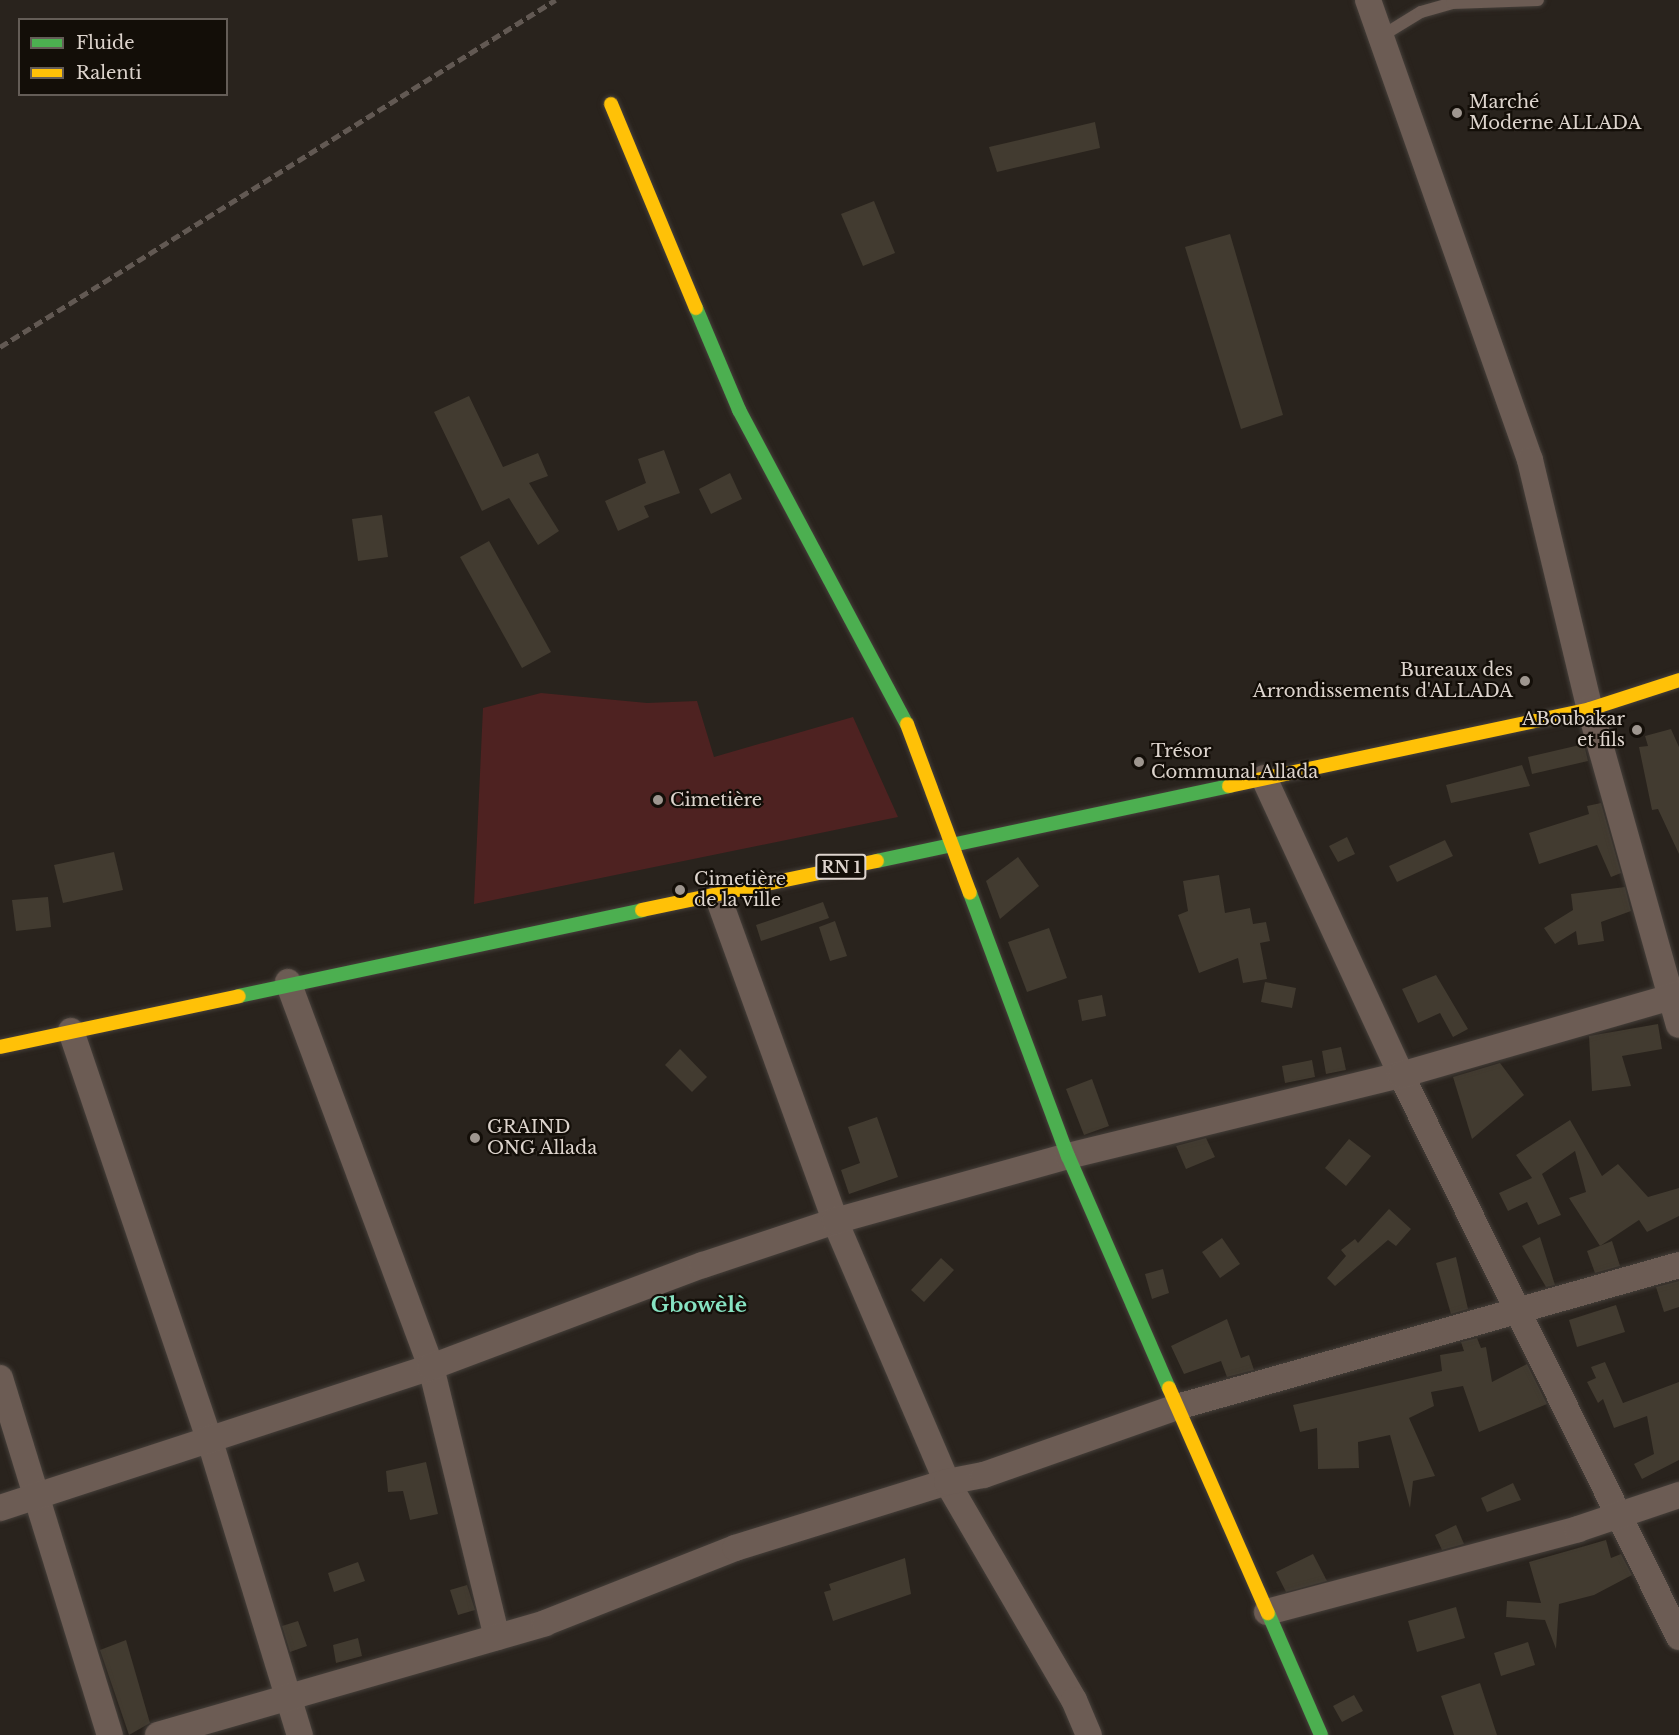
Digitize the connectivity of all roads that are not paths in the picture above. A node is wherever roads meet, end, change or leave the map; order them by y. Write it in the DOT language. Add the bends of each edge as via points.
graph roads {
  1 [pos="1368,0"];
  2 [pos="1538,0"];
  3 [pos="1380,37"];
  4 [pos="611,104"];
  5 [pos="1679,680"];
  6 [pos="1590,709"];
  7 [pos="1264,778"];
  8 [pos="947,842"];
  9 [pos="718,897"];
  10 [pos="288,982"];
  11 [pos="1676,996"];
  12 [pos="1679,1025"];
  13 [pos="71,1031"];
  14 [pos="0,1047"];
  15 [pos="1401,1075"];
  16 [pos="1068,1156"];
  17 [pos="835,1221"];
  18 [pos="1679,1265"];
  19 [pos="1521,1310"];
  20 [pos="431,1367"];
  21 [pos="0,1378"];
  22 [pos="1177,1407"];
  23 [pos="209,1438"];
  24 [pos="947,1482"];
  25 [pos="1679,1495"];
  26 [pos="38,1496"];
  27 [pos="0,1508"];
  28 [pos="1618,1511"];
  29 [pos="1267,1612"];
  30 [pos="497,1637"];
  31 [pos="1679,1637"];
  32 [pos="288,1694"];
  33 [pos="110,1735"];
  34 [pos="158,1735"];
  35 [pos="300,1735"];
  36 [pos="1089,1735"];
  37 [pos="1322,1735"];
  1 -- 3 [label="street"];
  2 -- 3 [label="lane" via="1452,3 1421,12"];
  3 -- 6 [label="street" via="1530,460"];
  4 -- 8 [label="street" via="739,410 904,715"];
  5 -- 6 [label="street, RN 1"];
  6 -- 7 [label="street, RN 1"];
  6 -- 11 [label="street"];
  7 -- 8 [label="street, RN 1"];
  7 -- 15 [label="street"];
  8 -- 9 [label="street, RN 1"];
  8 -- 16 [label="street"];
  9 -- 10 [label="street, RN 1"];
  9 -- 17 [label="street"];
  10 -- 13 [label="street, RN 1"];
  10 -- 20 [label="street"];
  11 -- 12 [label="street"];
  11 -- 15 [label="street"];
  13 -- 14 [label="street, RN 1"];
  13 -- 23 [label="street"];
  15 -- 16 [label="street"];
  15 -- 19 [label="street"];
  16 -- 17 [label="street"];
  16 -- 22 [label="street"];
  17 -- 20 [label="street" via="703,1265"];
  17 -- 24 [label="street"];
  18 -- 19 [label="street"];
  19 -- 22 [label="street"];
  19 -- 28 [label="street"];
  20 -- 23 [label="street"];
  20 -- 30 [label="street"];
  21 -- 26 [label="street"];
  22 -- 24 [label="street" via="984,1475"];
  22 -- 29 [label="street"];
  23 -- 26 [label="street"];
  23 -- 32 [label="street"];
  24 -- 30 [label="street" via="735,1548"];
  24 -- 36 [label="street" via="1074,1700"];
  25 -- 28 [label="street"];
  26 -- 27 [label="street"];
  26 -- 33 [label="street"];
  28 -- 29 [label="street" via="1578,1529"];
  28 -- 31 [label="street"];
  29 -- 37 [label="street"];
  30 -- 32 [label="street"];
  32 -- 34 [label="street"];
  32 -- 35 [label="street"];
}
